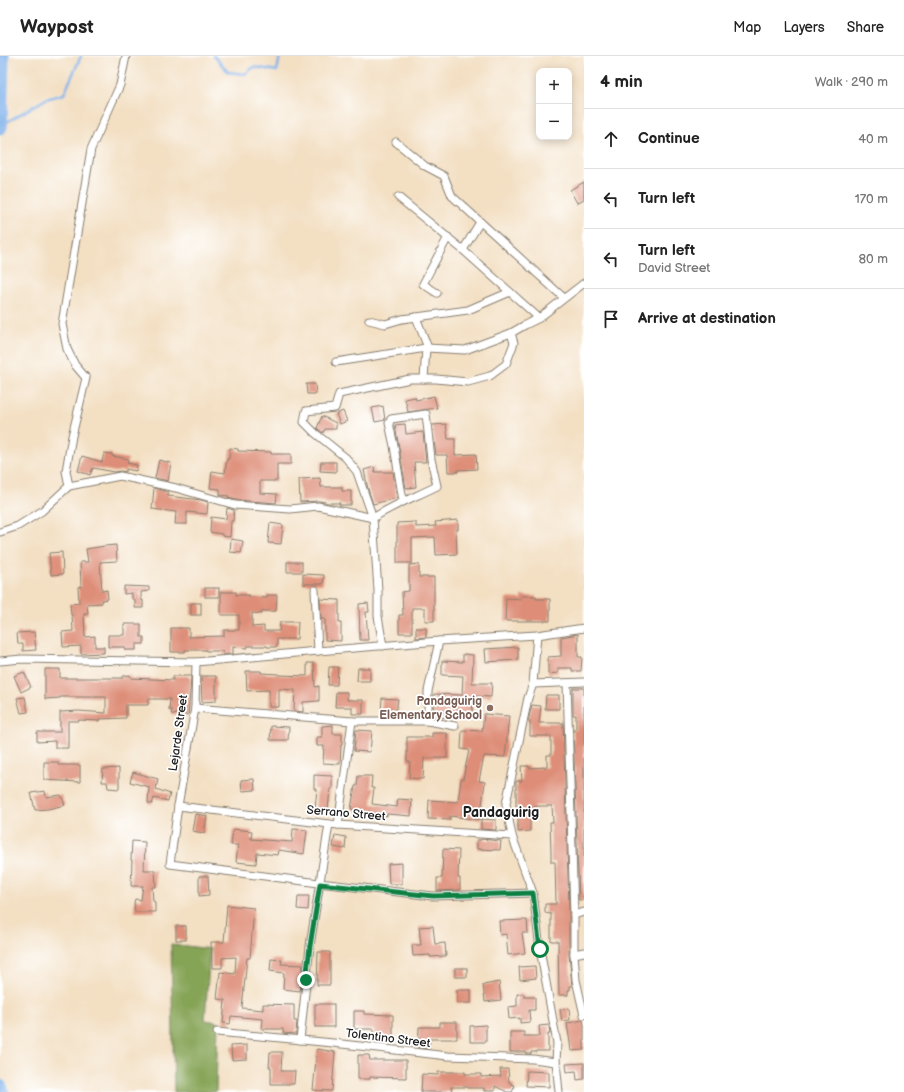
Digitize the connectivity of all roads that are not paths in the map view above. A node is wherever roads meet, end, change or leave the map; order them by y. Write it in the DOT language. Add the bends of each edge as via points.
graph roads {
  1 [pos="126,56"];
  2 [pos="396,142"];
  3 [pos="398,197"];
  4 [pos="480,222"];
  5 [pos="448,237"];
  6 [pos="463,250"];
  7 [pos="584,283"];
  8 [pos="510,292"];
  9 [pos="437,293"];
  10 [pos="564,298"];
  11 [pos="416,317"];
  12 [pos="539,318"];
  13 [pos="368,320"];
  14 [pos="511,334"];
  15 [pos="427,348"];
  16 [pos="336,362"];
  17 [pos="424,380"];
  18 [pos="69,486"];
  19 [pos="403,501"];
  20 [pos="373,518"];
  21 [pos="0,532"];
  22 [pos="315,590"];
  23 [pos="584,628"];
  24 [pos="537,635"];
  25 [pos="439,641"];
  26 [pos="383,646"];
  27 [pos="318,651"];
  28 [pos="0,661"];
  29 [pos="196,662"];
  30 [pos="584,682"];
  31 [pos="567,683"];
  32 [pos="533,684"];
  33 [pos="195,708"];
  34 [pos="428,721"];
  35 [pos="352,722"];
  36 [pos="455,726"];
  37 [pos="178,806"];
  38 [pos="329,824"];
  39 [pos="338,825"];
  40 [pos="512,836"];
  41 [pos="320,884"];
  42 [pos="533,893"];
  43 [pos="584,912"];
  44 [pos="574,915"];
  45 [pos="584,952"];
  46 [pos="574,954"];
  47 [pos="581,991"];
  48 [pos="584,1015"];
  49 [pos="217,1032"];
  50 [pos="300,1040"];
  51 [pos="556,1062"];
  52 [pos="559,1092"];
  1 -- 18 [label="street" via="120,85 91,149 62,324 67,349 75,365 86,378 66,471"];
  2 -- 4 [label="street" via="425,166 444,176 452,196"];
  3 -- 5 [label="street"];
  4 -- 6 [label="street"];
  4 -- 10 [label="street"];
  5 -- 6 [label="street"];
  5 -- 9 [label="street" via="423,284"];
  6 -- 8 [label="street"];
  7 -- 10 [label="street"];
  8 -- 11 [label="street" via="468,310"];
  8 -- 12 [label="street"];
  10 -- 12 [label="street"];
  11 -- 13 [label="street" via="385,324"];
  11 -- 15 [label="street"];
  12 -- 14 [label="street"];
  14 -- 15 [label="street" via="465,350"];
  14 -- 17 [label="street" via="514,343 506,364 490,376 468,382"];
  15 -- 16 [label="street"];
  15 -- 17 [label="street"];
  17 -- 20 [label="street" via="410,380 339,394 335,408 306,411 304,422 346,458 357,472"];
  18 -- 20 [label="street" via="120,476 176,488 235,505 290,509 318,506"];
  18 -- 21 [label="street" via="42,511 18,526"];
  19 -- 19 [label="street" via="436,486 426,414 391,419 389,423"];
  19 -- 20 [label="street"];
  20 -- 26 [label="street" via="378,616"];
  22 -- 27 [label="street"];
  23 -- 24 [label="street"];
  24 -- 25 [label="street"];
  24 -- 32 [label="street"];
  25 -- 26 [label="street"];
  25 -- 34 [label="street" via="428,691"];
  26 -- 27 [label="street"];
  27 -- 29 [label="street"];
  28 -- 29 [label="street" via="22,659"];
  29 -- 33 [label="street, Lejarde Street"];
  30 -- 31 [label="street"];
  31 -- 32 [label="street"];
  31 -- 44 [label="street"];
  32 -- 40 [label="street" via="506,804"];
  33 -- 35 [label="street"];
  33 -- 37 [label="street, Lejarde Street"];
  34 -- 35 [label="street"];
  34 -- 36 [label="street"];
  35 -- 39 [label="street"];
  37 -- 38 [label="street, Serrano Street"];
  37 -- 41 [label="street, Lejarde Street" via="170,864"];
  38 -- 39 [label="street, Serrano Street"];
  38 -- 41 [label="street"];
  39 -- 40 [label="street, Serrano Street"];
  40 -- 42 [label="street"];
  41 -- 42 [label="street" via="433,896"];
  41 -- 50 [label="street" via="310,946"];
  42 -- 51 [label="street" via="557,1043"];
  43 -- 44 [label="street"];
  44 -- 46 [label="street"];
  45 -- 46 [label="street"];
  46 -- 47 [label="street" via="576,980"];
  47 -- 48 [label="street"];
  49 -- 50 [label="street, Tolentino Street"];
  50 -- 51 [label="street, Tolentino Street" via="448,1056"];
  51 -- 52 [label="street"];
}
